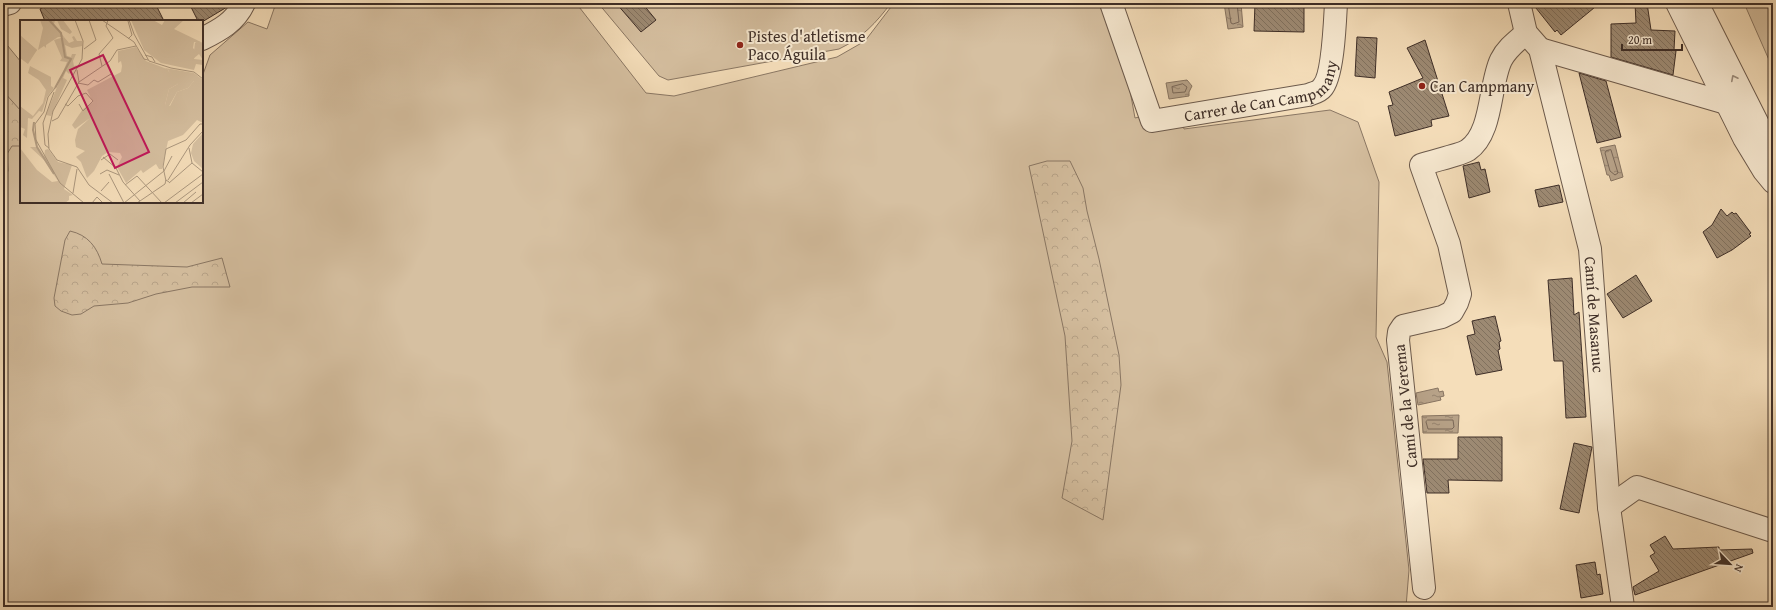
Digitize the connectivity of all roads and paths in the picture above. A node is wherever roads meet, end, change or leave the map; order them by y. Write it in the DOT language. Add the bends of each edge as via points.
graph roads {
  1 [pos="10,3"];
  2 [pos="1111,3"];
  3 [pos="1336,3"];
  4 [pos="1519,3"];
  5 [pos="1677,3"];
  6 [pos="1697,3"];
  7 [pos="3,5"];
  8 [pos="241,8"];
  9 [pos="1526,33"];
  10 [pos="203,38"];
  11 [pos="1540,49"];
  12 [pos="1726,103"];
  13 [pos="1773,149"];
  14 [pos="1773,167"];
  15 [pos="1773,182"];
  16 [pos="1609,507"];
  17 [pos="1773,531"];
  18 [pos="1424,588"];
  19 [pos="1624,607"];
  1 -- 7 [label="street"];
  2 -- 3 [label="street, Carrer de Can Campmany" via="1152,122 1316,92 1322,88 1329,73"];
  4 -- 9 [label="street"];
  5 -- 12 [label="street"];
  13 -- 6 [label="street, one-way"];
  8 -- 10 [label="street" via="222,29"];
  9 -- 11 [label="street, Camí de Masanuc"];
  9 -- 18 [label="street, Camí de la Verema" via="1508,49 1501,60 1487,118 1479,138 1468,150 1421,165 1448,244 1460,294 1452,312 1442,318 1403,326 1398,340"];
  11 -- 12 [label="street"];
  11 -- 16 [label="street, Camí de Masanuc" via="1590,249"];
  12 -- 14 [label="street" via="1737,105"];
  12 -- 15 [label="street" via="1744,138"];
  16 -- 17 [label="street" via="1637,487"];
  16 -- 19 [label="street, Camí de Masanuc"];
}
